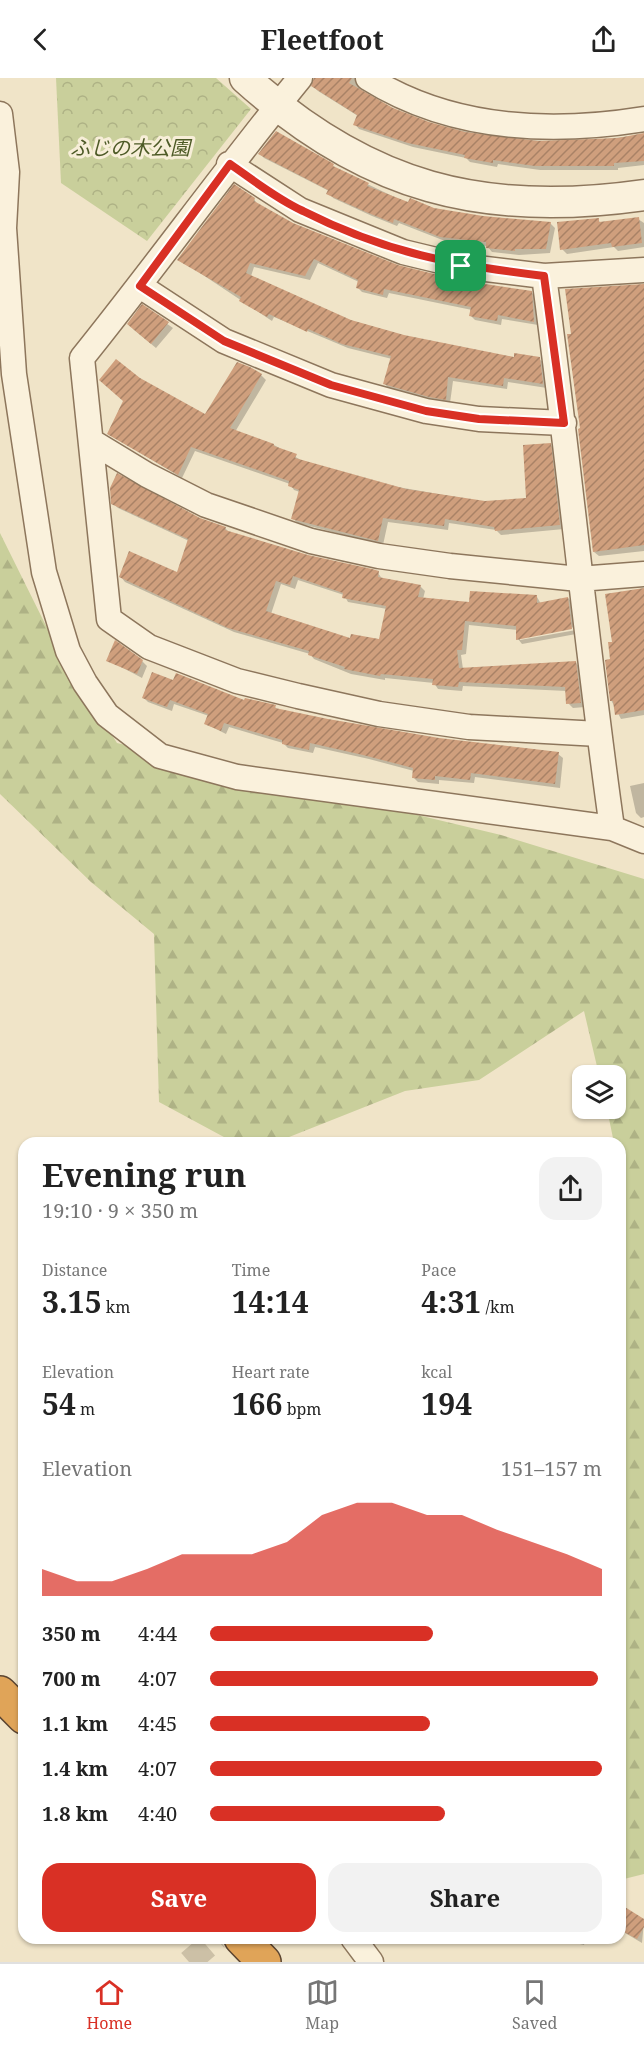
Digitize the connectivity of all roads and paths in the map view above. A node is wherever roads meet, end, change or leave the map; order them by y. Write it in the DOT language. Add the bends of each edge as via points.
graph roads {
  1 [pos="245,78"];
  2 [pos="300,78"];
  3 [pos="368,78"];
  4 [pos="277,106"];
  5 [pos="0,114"];
  6 [pos="644,119"];
  7 [pos="230,164"];
  8 [pos="644,195"];
  9 [pos="644,270"];
  10 [pos="544,276"];
  11 [pos="140,286"];
  12 [pos="564,423"];
  13 [pos="91,441"];
  14 [pos="644,574"];
  15 [pos="579,579"];
  16 [pos="599,734"];
  17 [pos="612,828"];
  18 [pos="644,841"];
  19 [pos="0,1693"];
  20 [pos="18,1711"];
  21 [pos="247,1944"];
  22 [pos="358,1944"];
  23 [pos="264,1962"];
  24 [pos="371,1962"];
  1 -- 4 [label="street"];
  2 -- 4 [label="street"];
  3 -- 6 [label="street" via="431,106 478,120 534,128 592,127"];
  4 -- 7 [label="street"];
  4 -- 8 [label="street" via="339,148 387,171 481,200 533,204"];
  5 -- 17 [label="street" via="7,172 4,228 14,374 44,572 68,651 107,715 160,756 237,777"];
  7 -- 10 [label="street" via="300,210 403,252 461,266"];
  7 -- 11 [label="street"];
  9 -- 10 [label="street"];
  10 -- 12 [label="street"];
  11 -- 12 [label="street" via="224,341 331,385 426,411 479,419"];
  11 -- 13 [label="street" via="82,358"];
  12 -- 15 [label="street"];
  13 -- 15 [label="street" via="206,505 310,541 379,556"];
  13 -- 16 [label="street" via="110,619 149,647 237,681 379,714 469,727"];
  14 -- 15 [label="street"];
  15 -- 16 [label="street"];
  16 -- 17 [label="street"];
  17 -- 18 [label="street"];
  19 -- 20 [label="highway"];
  21 -- 23 [label="highway"];
  22 -- 24 [label="street"];
}
